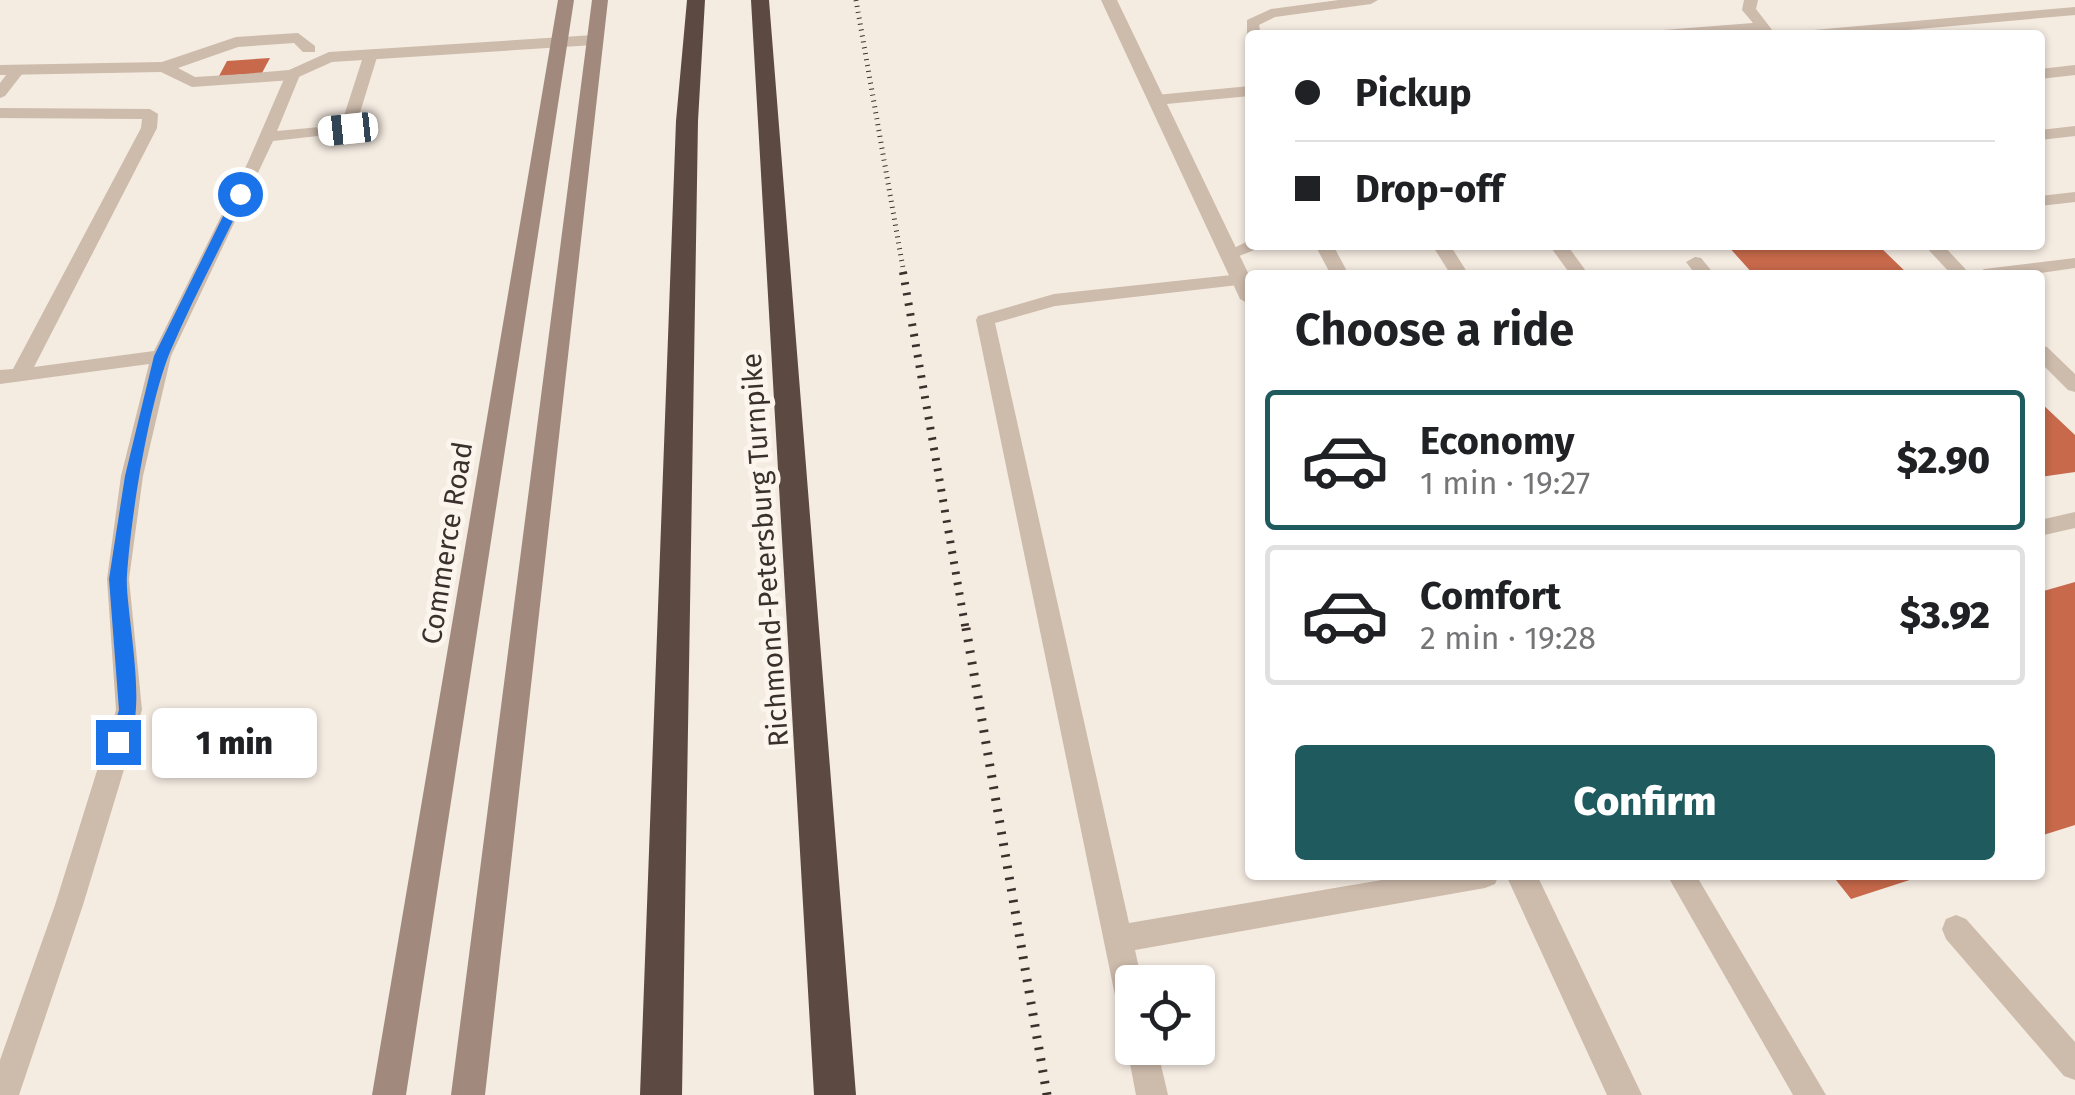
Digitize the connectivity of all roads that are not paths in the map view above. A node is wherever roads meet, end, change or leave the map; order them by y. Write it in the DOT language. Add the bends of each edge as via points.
graph roads {
  1 [pos="566,0"];
  2 [pos="600,0"];
  3 [pos="696,0"];
  4 [pos="760,0"];
  5 [pos="1110,0"];
  6 [pos="1370,0"];
  7 [pos="1751,0"];
  8 [pos="2075,10"];
  9 [pos="1253,30"];
  10 [pos="1768,30"];
  11 [pos="1857,30"];
  12 [pos="594,40"];
  13 [pos="558,42"];
  14 [pos="372,54"];
  15 [pos="330,57"];
  16 [pos="164,67"];
  17 [pos="9,70"];
  18 [pos="2075,70"];
  19 [pos="2045,73"];
  20 [pos="292,75"];
  21 [pos="1245,91"];
  22 [pos="0,93"];
  23 [pos="1156,100"];
  24 [pos="0,112"];
  25 [pos="2075,131"];
  26 [pos="2045,134"];
  27 [pos="266,137"];
  28 [pos="2075,197"];
  29 [pos="2045,200"];
  30 [pos="1245,248"];
  31 [pos="1937,250"];
  32 [pos="1229,255"];
  33 [pos="2075,263"];
  34 [pos="1957,270"];
  35 [pos="2022,270"];
  36 [pos="1245,288"];
  37 [pos="1245,290"];
  38 [pos="2045,354"];
  39 [pos="2075,354"];
  40 [pos="162,356"];
  41 [pos="2045,356"];
  42 [pos="20,375"];
  43 [pos="0,378"];
  44 [pos="2075,385"];
  45 [pos="2075,520"];
  46 [pos="2045,527"];
  47 [pos="1455,880"];
  48 [pos="1523,880"];
  49 [pos="1684,880"];
  50 [pos="1956,930"];
  51 [pos="1118,939"];
  52 [pos="1124,965"];
  53 [pos="2075,1064"];
  54 [pos="1146,1065"];
  55 [pos="2,1095"];
  56 [pos="389,1095"];
  57 [pos="468,1095"];
  58 [pos="661,1095"];
  59 [pos="834,1095"];
  60 [pos="1152,1095"];
  61 [pos="1625,1095"];
  62 [pos="1810,1095"];
  1 -- 13 [label="main road, Commerce Road"];
  2 -- 12 [label="main road"];
  3 -- 58 [label="highway" via="687,121"];
  4 -- 59 [label="highway, Richmond-Petersburg Turnpike"];
  5 -- 23 [label="street"];
  6 -- 9 [label="lane" via="1271,13 1252,23"];
  7 -- 10 [label="lane" via="1749,10"];
  8 -- 11 [label="lane"];
  12 -- 13 [label="street"];
  12 -- 57 [label="main road"];
  13 -- 14 [label="street"];
  13 -- 56 [label="main road, Commerce Road"];
  14 -- 15 [label="street"];
  14 -- 27 [label="lane" via="348,129"];
  15 -- 16 [label="street" via="310,49 205,55"];
  15 -- 20 [label="street"];
  16 -- 17 [label="street"];
  16 -- 20 [label="street" via="192,82"];
  17 -- 22 [label="lane"];
  18 -- 19 [label="lane"];
  20 -- 27 [label="lane"];
  21 -- 23 [label="lane"];
  23 -- 32 [label="street"];
  24 -- 42 [label="lane" via="150,114 149,128"];
  25 -- 26 [label="lane"];
  27 -- 40 [label="lane"];
  28 -- 29 [label="lane"];
  30 -- 32 [label="lane"];
  31 -- 34 [label="lane"];
  32 -- 36 [label="street"];
  33 -- 35 [label="lane"];
  37 -- 51 [label="lane" via="1054,300 985,320"];
  38 -- 39 [label="lane"];
  40 -- 42 [label="lane"];
  40 -- 55 [label="lane" via="132,476 118,579 128,710"];
  41 -- 44 [label="lane"];
  42 -- 43 [label="lane"];
  45 -- 46 [label="lane"];
  47 -- 51 [label="lane"];
  48 -- 61 [label="street"];
  49 -- 62 [label="lane"];
  50 -- 53 [label="lane"];
  51 -- 52 [label="lane"];
  54 -- 60 [label="lane"];
}
